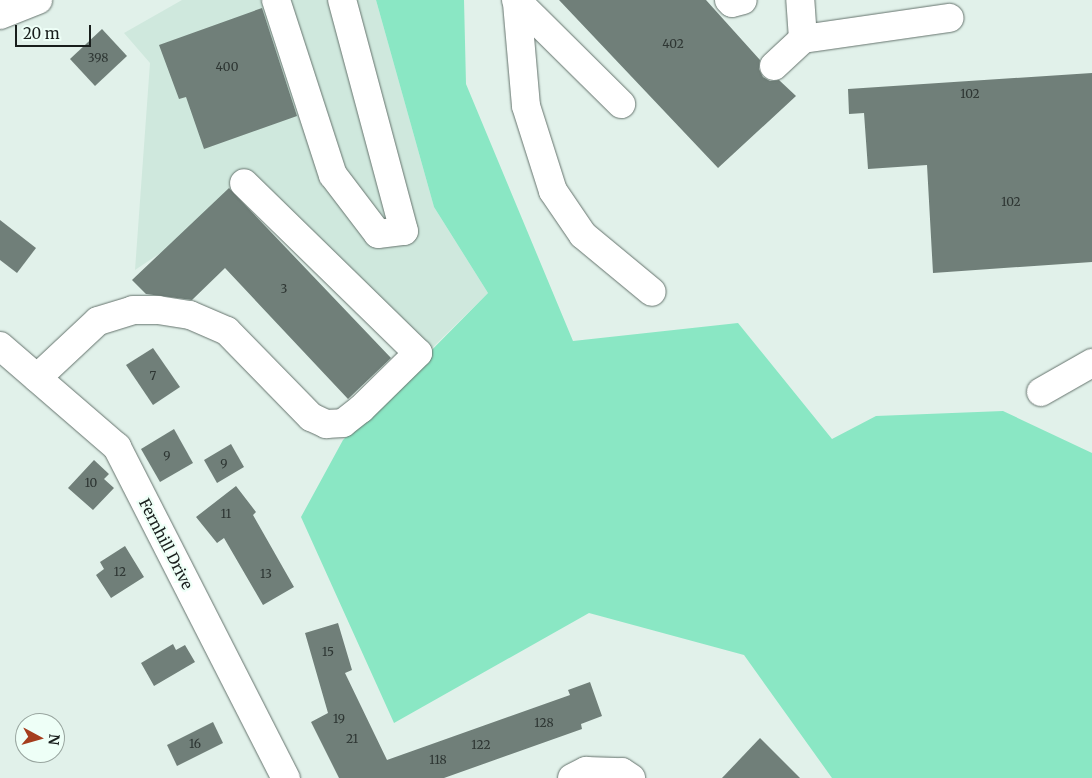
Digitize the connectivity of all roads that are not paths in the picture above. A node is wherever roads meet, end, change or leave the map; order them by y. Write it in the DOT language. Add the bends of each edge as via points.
graph roads {
  1 [pos="38,0"];
  2 [pos="276,0"];
  3 [pos="342,0"];
  4 [pos="729,0"];
  5 [pos="743,0"];
  6 [pos="800,0"];
  7 [pos="516,2"];
  8 [pos="0,15"];
  9 [pos="949,18"];
  10 [pos="803,39"];
  11 [pos="774,66"];
  12 [pos="621,104"];
  13 [pos="244,184"];
  14 [pos="652,292"];
  15 [pos="0,346"];
  16 [pos="1092,363"];
  17 [pos="37,378"];
  18 [pos="1041,392"];
  19 [pos="286,778"];
  20 [pos="572,778"];
  21 [pos="631,778"];
  1 -- 8 [label="street"];
  2 -- 3 [label="street" via="333,176 378,234 404,231"];
  4 -- 5 [label="street" via="732,3"];
  6 -- 10 [label="street"];
  7 -- 12 [label="street"];
  7 -- 14 [label="street" via="526,106 553,191 583,234"];
  9 -- 10 [label="street"];
  10 -- 11 [label="street"];
  13 -- 17 [label="street" via="418,353 361,409 343,423 326,424 311,417 227,331 190,315 158,310 133,310 98,321"];
  15 -- 17 [label="street, Fernhill Drive"];
  16 -- 18 [label="street"];
  17 -- 19 [label="street, Fernhill Drive" via="117,447"];
  20 -- 21 [label="street" via="586,771 622,772"];
}
